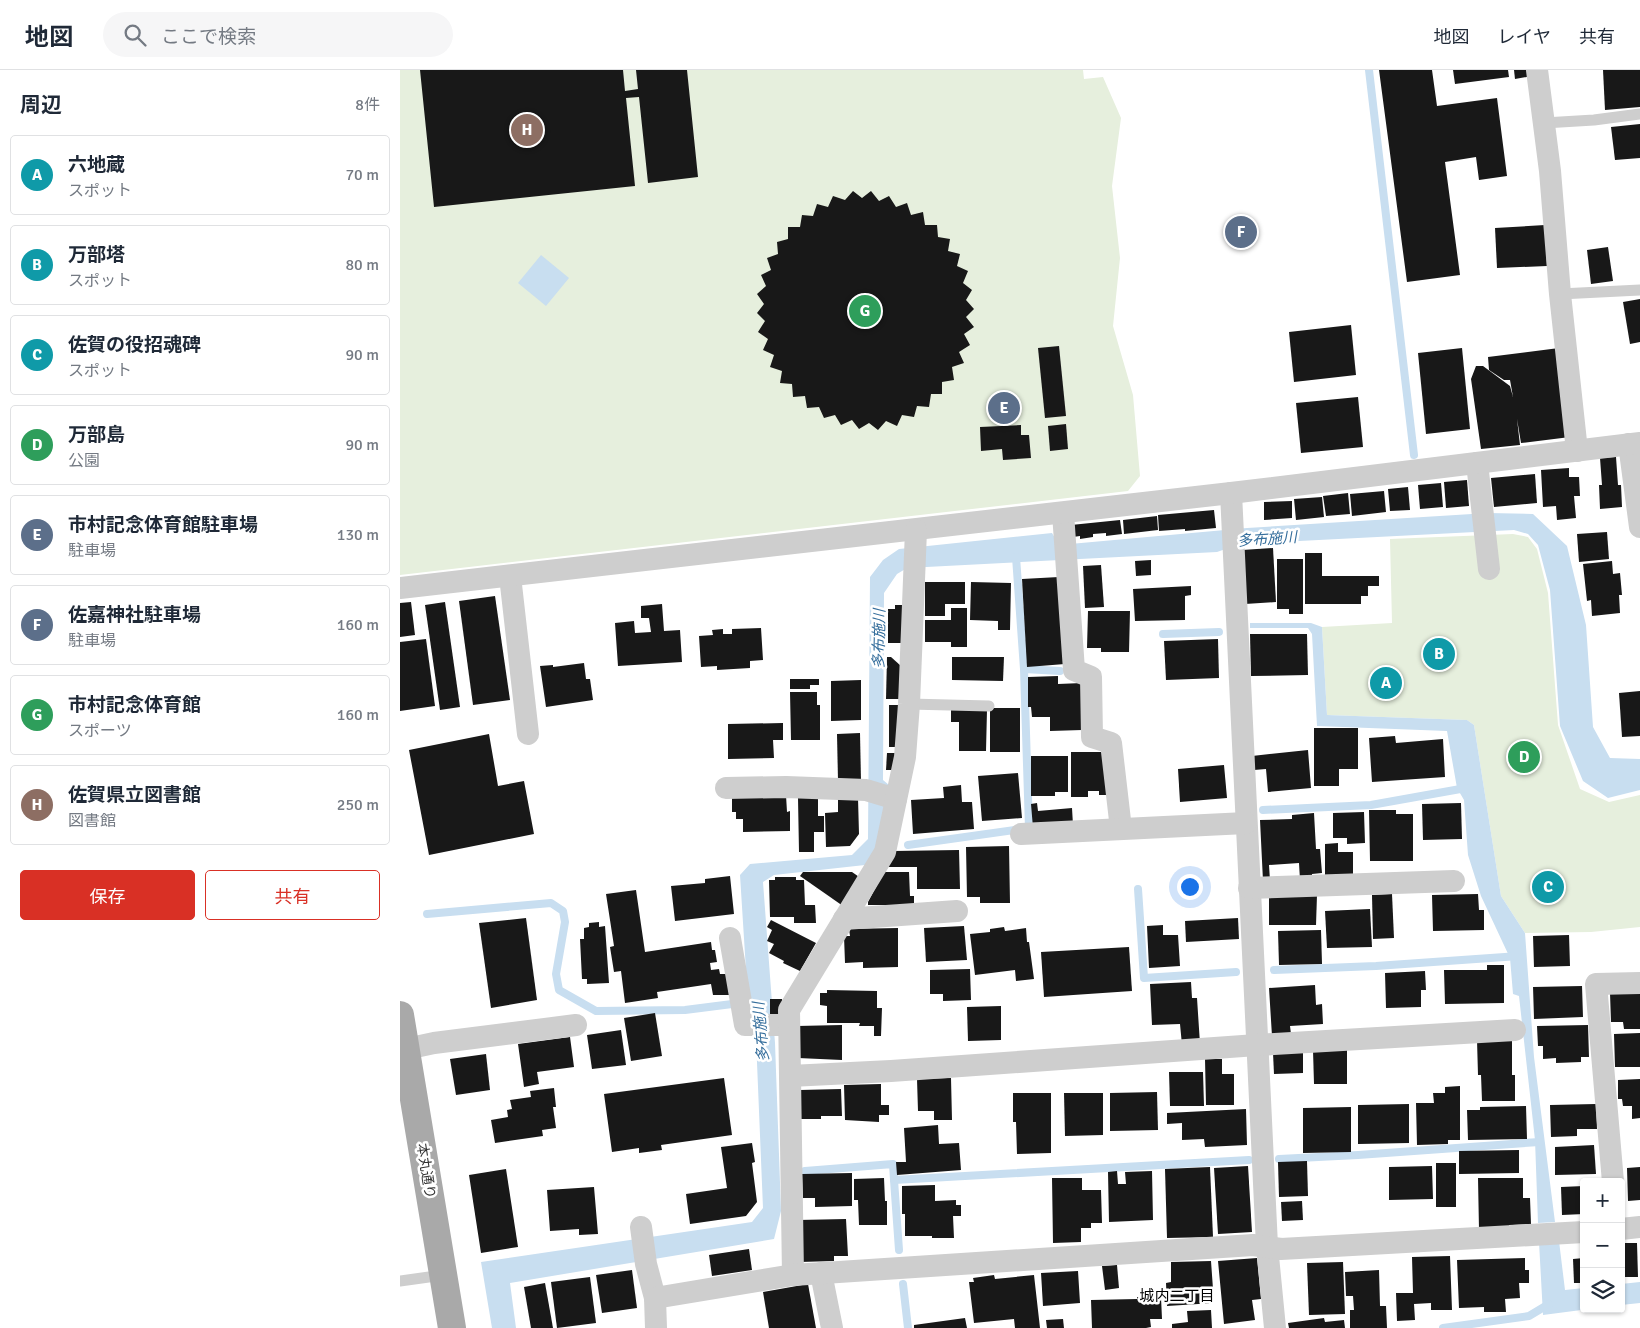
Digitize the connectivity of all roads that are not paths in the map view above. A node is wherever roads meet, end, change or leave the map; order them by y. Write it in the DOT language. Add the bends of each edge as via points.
graph roads {
  1 [pos="1537,70"];
  2 [pos="1640,114"];
  3 [pos="1544,123"];
  4 [pos="1640,290"];
  5 [pos="1560,294"];
  6 [pos="1635,444"];
  7 [pos="1577,451"];
  8 [pos="1477,463"];
  9 [pos="1231,494"];
  10 [pos="1063,513"];
  11 [pos="1640,527"];
  12 [pos="916,537"];
  13 [pos="1489,569"];
  14 [pos="510,576"];
  15 [pos="400,588"];
  16 [pos="909,704"];
  17 [pos="989,706"];
  18 [pos="528,734"];
  19 [pos="726,788"];
  20 [pos="896,799"];
  21 [pos="1246,823"];
  22 [pos="1121,830"];
  23 [pos="1021,834"];
  24 [pos="1454,881"];
  25 [pos="1249,888"];
  26 [pos="957,912"];
  27 [pos="844,919"];
  28 [pos="730,938"];
  29 [pos="1640,983"];
  30 [pos="400,1015"];
  31 [pos="576,1024"];
  32 [pos="789,1025"];
  33 [pos="1515,1030"];
  34 [pos="1257,1045"];
  35 [pos="406,1049"];
  36 [pos="790,1076"];
  37 [pos="1613,1178"];
  38 [pos="642,1227"];
  39 [pos="1640,1227"];
  40 [pos="1625,1229"];
  41 [pos="1580,1232"];
  42 [pos="1267,1246"];
  43 [pos="821,1273"];
  44 [pos="443,1274"];
  45 [pos="793,1274"];
  46 [pos="400,1281"];
  47 [pos="655,1298"];
  48 [pos="452,1328"];
  49 [pos="655,1328"];
  50 [pos="832,1328"];
  51 [pos="1275,1328"];
  1 -- 3 [label="street"];
  2 -- 3 [label="lane"];
  3 -- 5 [label="street"];
  4 -- 5 [label="lane"];
  5 -- 7 [label="street"];
  6 -- 7 [label="street"];
  6 -- 11 [label="street"];
  7 -- 8 [label="street"];
  8 -- 9 [label="street"];
  8 -- 13 [label="street"];
  9 -- 10 [label="street"];
  9 -- 21 [label="street"];
  10 -- 12 [label="street"];
  10 -- 22 [label="street" via="1074,670 1091,677 1092,737 1111,744"];
  12 -- 14 [label="street"];
  12 -- 16 [label="street"];
  14 -- 15 [label="street"];
  14 -- 18 [label="street"];
  16 -- 17 [label="lane"];
  16 -- 20 [label="street"];
  19 -- 20 [label="street" via="866,790"];
  20 -- 27 [label="street" via="885,852"];
  21 -- 22 [label="street"];
  21 -- 25 [label="street"];
  22 -- 23 [label="street"];
  24 -- 25 [label="street"];
  25 -- 34 [label="street"];
  26 -- 27 [label="street"];
  27 -- 32 [label="street" via="789,1010"];
  28 -- 32 [label="street" via="742,1011"];
  29 -- 37 [label="street" via="1596,984"];
  30 -- 35 [label="main road, 本丸通り"];
  31 -- 35 [label="street" via="434,1042"];
  32 -- 36 [label="street"];
  33 -- 34 [label="street"];
  34 -- 36 [label="street"];
  34 -- 42 [label="street"];
  35 -- 44 [label="main road, 本丸通り"];
  36 -- 45 [label="street"];
  38 -- 47 [label="street" via="646,1264"];
  39 -- 40 [label="street"];
  41 -- 42 [label="street" via="1282,1249"];
  42 -- 43 [label="street"];
  42 -- 51 [label="street"];
  43 -- 45 [label="street"];
  43 -- 50 [label="street"];
  44 -- 46 [label="lane"];
  44 -- 48 [label="main road, 本丸通り"];
  45 -- 47 [label="street"];
  47 -- 49 [label="street"];
}
